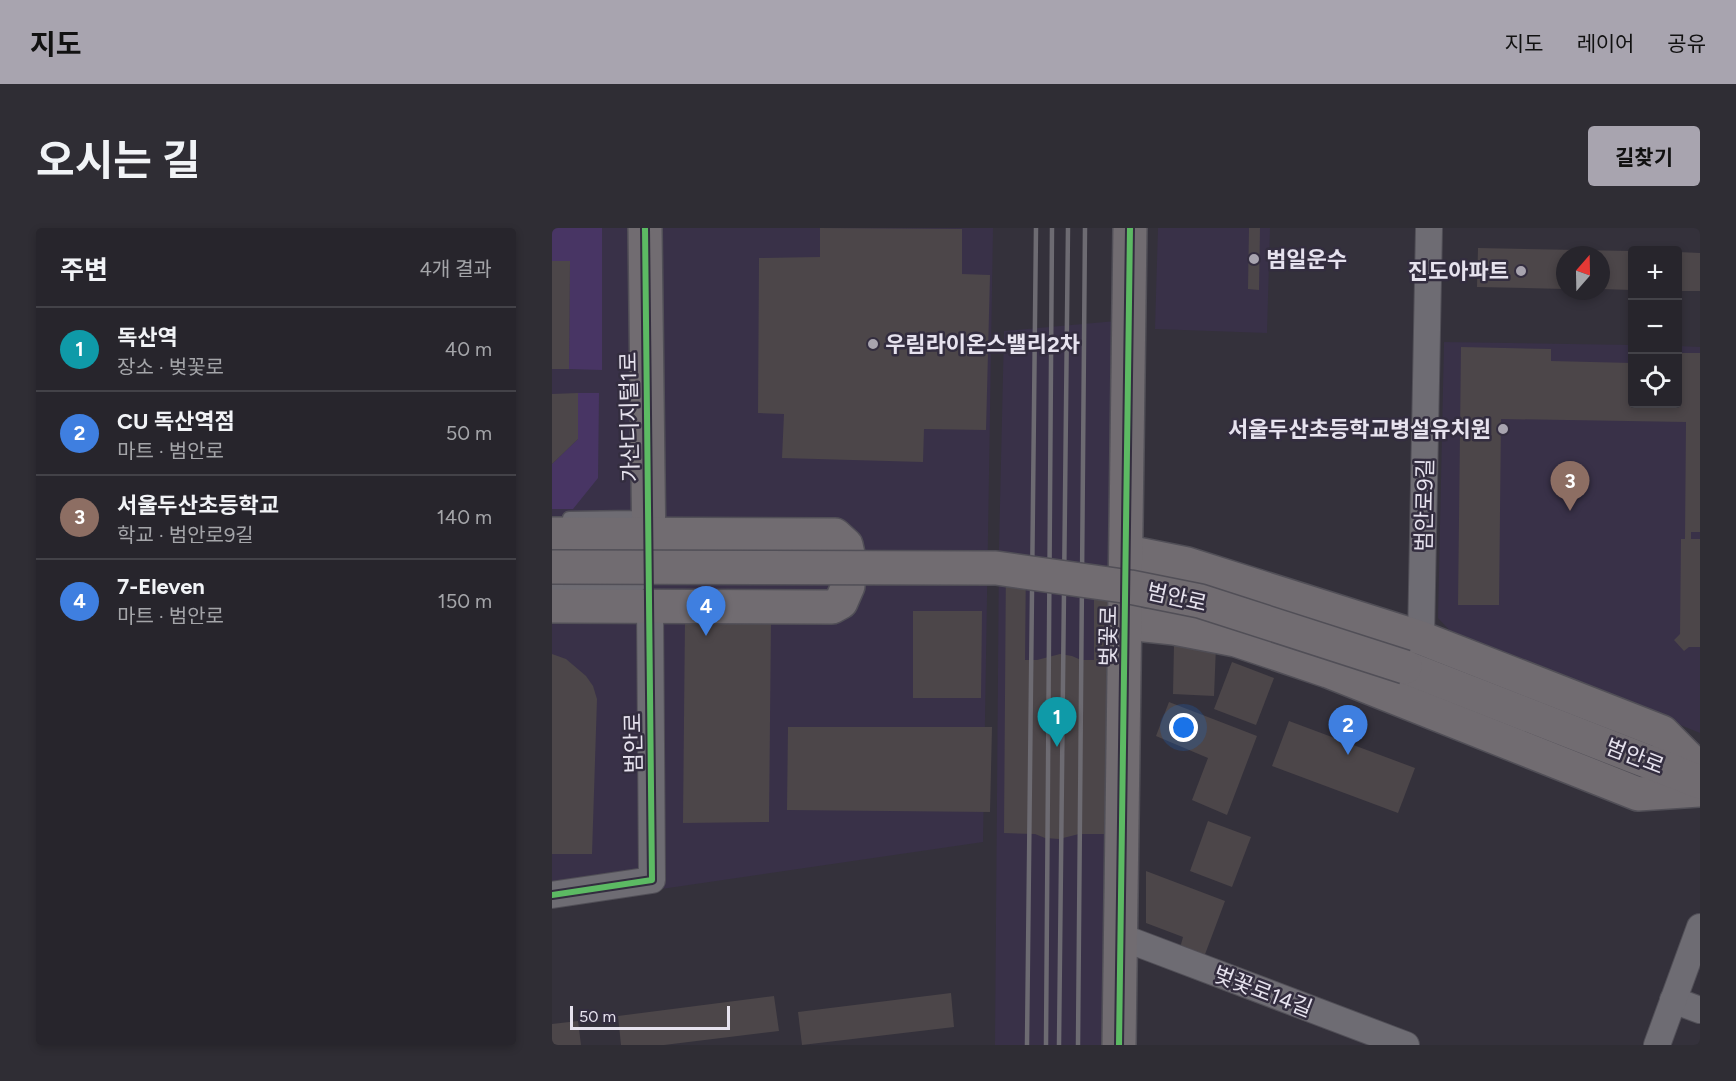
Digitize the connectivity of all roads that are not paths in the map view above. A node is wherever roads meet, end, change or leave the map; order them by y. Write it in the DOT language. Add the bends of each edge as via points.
graph roads {
  1 [pos="645,228"];
  2 [pos="1130,228"];
  3 [pos="1429,228"];
  4 [pos="648,521"];
  5 [pos="554,533"];
  6 [pos="1127,552"];
  7 [pos="552,567"];
  8 [pos="649,591"];
  9 [pos="555,600"];
  10 [pos="1126,623"];
  11 [pos="1421,638"];
  12 [pos="1700,770"];
  13 [pos="1700,782"];
  14 [pos="1700,790"];
  15 [pos="552,895"];
  16 [pos="1700,927"];
  17 [pos="1121,937"];
  18 [pos="1673,1000"];
  19 [pos="1700,1010"];
  20 [pos="1119,1045"];
  21 [pos="1406,1045"];
  22 [pos="1657,1045"];
  1 -- 4 [label="main road, 가산디지털1로"];
  2 -- 6 [label="main road, 벚꽃로"];
  3 -- 11 [label="street, 범안로9길"];
  4 -- 5 [label="main road"];
  4 -- 8 [label="main road, 가산디지털1로"];
  4 -- 8 [label="main road" via="835,535 849,554 848,586 841,602 832,607"];
  6 -- 10 [label="main road, 벚꽃로"];
  6 -- 11 [label="main road" via="1187,564"];
  7 -- 13 [label="main road, 범안로, bridge" via="996,568 1131,586 1200,602 1405,667"];
  8 -- 9 [label="main road"];
  8 -- 15 [label="street, 범안로" via="652,880"];
  10 -- 14 [label="main road" via="1236,640 1328,671 1638,794"];
  10 -- 17 [label="main road, 벚꽃로"];
  11 -- 12 [label="main road" via="1662,732"];
  16 -- 18 [label="street"];
  17 -- 20 [label="main road, 벚꽃로"];
  17 -- 21 [label="street, 벚꽃로14길"];
  18 -- 19 [label="street"];
  18 -- 22 [label="street"];
}
